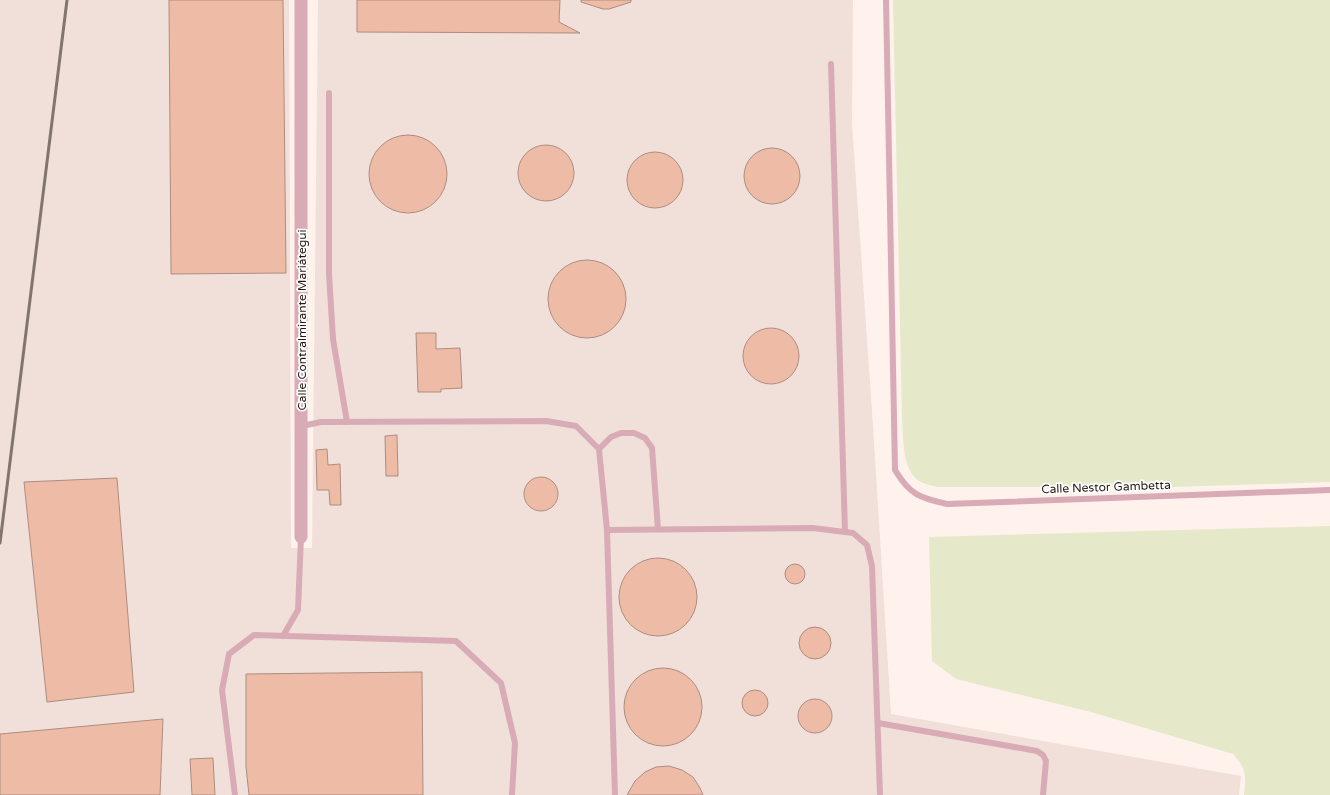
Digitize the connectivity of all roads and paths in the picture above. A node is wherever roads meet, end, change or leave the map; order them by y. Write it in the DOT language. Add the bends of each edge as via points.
graph roads {
  1 [pos="301,0"];
  2 [pos="886,0"];
  3 [pos="831,64"];
  4 [pos="329,93"];
  5 [pos="347,422"];
  6 [pos="302,426"];
  7 [pos="599,449"];
  8 [pos="1330,490"];
  9 [pos="658,529"];
  10 [pos="607,530"];
  11 [pos="845,532"];
  12 [pos="301,537"];
  13 [pos="283,636"];
  14 [pos="878,723"];
  15 [pos="235,795"];
  16 [pos="512,795"];
  17 [pos="615,795"];
  18 [pos="880,795"];
  19 [pos="1043,795"];
  1 -- 6 [label="street, Calle Contralmirante Mariátegui"];
  2 -- 8 [label="lane, Calle Nestor Gambetta" via="895,470 906,486 915,494 947,504"];
  3 -- 11 [label="lane"];
  4 -- 5 [label="lane" via="329,274 333,339"];
  5 -- 6 [label="lane" via="321,422"];
  5 -- 7 [label="lane" via="546,421 576,426"];
  6 -- 12 [label="street, Calle Contralmirante Mariátegui"];
  7 -- 9 [label="lane" via="611,437 621,433 634,433 645,438 652,448"];
  7 -- 10 [label="lane"];
  9 -- 10 [label="lane"];
  9 -- 11 [label="lane" via="813,528"];
  10 -- 17 [label="lane"];
  11 -- 14 [label="lane" via="853,532 867,545 872,566"];
  12 -- 13 [label="lane, Calle Contralmirante Mariátegui" via="298,610"];
  13 -- 15 [label="lane" via="254,635 229,654 222,690"];
  13 -- 16 [label="lane" via="456,641 501,683 515,743"];
  14 -- 18 [label="lane"];
  14 -- 19 [label="lane" via="1037,751 1046,761"];
}
